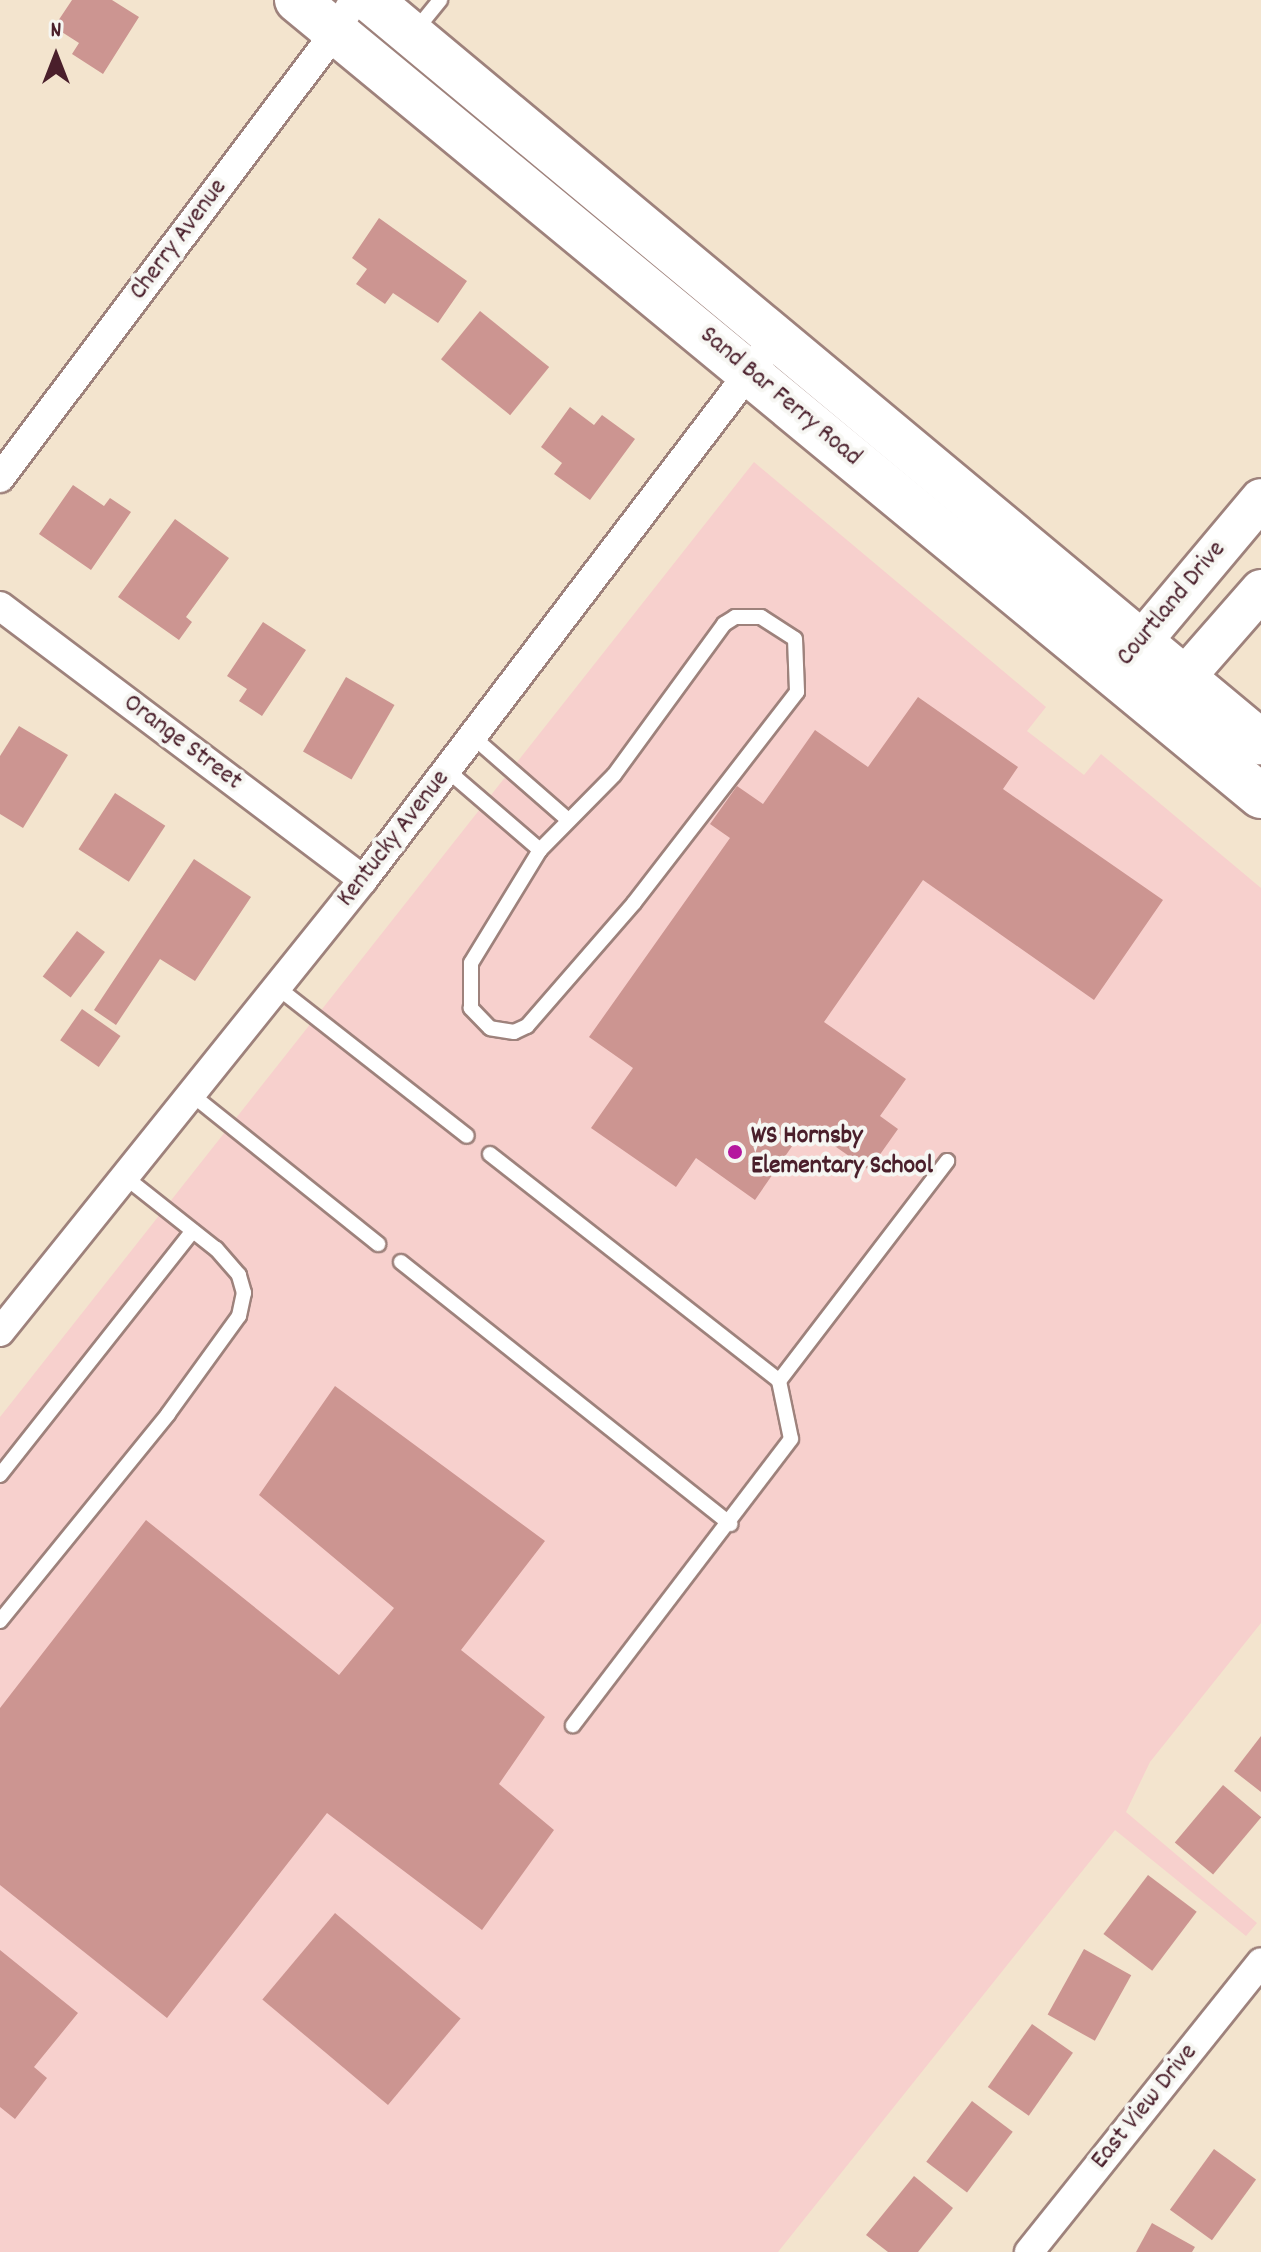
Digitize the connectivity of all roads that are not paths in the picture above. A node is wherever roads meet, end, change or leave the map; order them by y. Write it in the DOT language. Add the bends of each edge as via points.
graph roads {
  1 [pos="297,0"];
  2 [pos="370,0"];
  3 [pos="440,0"];
  4 [pos="345,15"];
  5 [pos="412,34"];
  6 [pos="777,336"];
  7 [pos="750,371"];
  8 [pos="0,478"];
  9 [pos="1261,499"];
  10 [pos="1261,590"];
  11 [pos="0,606"];
  12 [pos="1151,672"];
  13 [pos="472,736"];
  14 [pos="1261,742"];
  15 [pos="447,770"];
  16 [pos="1261,796"];
  17 [pos="566,818"];
  18 [pos="540,850"];
  19 [pos="363,880"];
  20 [pos="277,987"];
  21 [pos="191,1094"];
  22 [pos="467,1136"];
  23 [pos="490,1154"];
  24 [pos="947,1161"];
  25 [pos="125,1177"];
  26 [pos="193,1231"];
  27 [pos="378,1244"];
  28 [pos="401,1262"];
  29 [pos="0,1332"];
  30 [pos="779,1381"];
  31 [pos="0,1475"];
  32 [pos="730,1524"];
  33 [pos="0,1621"];
  34 [pos="573,1725"];
  35 [pos="1261,1962"];
  36 [pos="1029,2252"];
  1 -- 4 [label="main road, Sand Bar Ferry Road"];
  2 -- 5 [label="main road, Sand Bar Ferry Road"];
  3 -- 5 [label="lane"];
  4 -- 7 [label="main road, Sand Bar Ferry Road"];
  4 -- 8 [label="street, Cherry Avenue"];
  5 -- 6 [label="main road, Sand Bar Ferry Road"];
  6 -- 7 [label="street, Kentucky Avenue"];
  6 -- 12 [label="main road, Sand Bar Ferry Road"];
  7 -- 12 [label="main road, Sand Bar Ferry Road"];
  7 -- 13 [label="street, Kentucky Avenue"];
  9 -- 12 [label="street, Courtland Drive"];
  10 -- 12 [label="street"];
  11 -- 19 [label="street, Orange Street"];
  12 -- 14 [label="main road, Sand Bar Ferry Road"];
  12 -- 16 [label="main road, Sand Bar Ferry Road"];
  13 -- 15 [label="street, Kentucky Avenue"];
  13 -- 17 [label="lane"];
  15 -- 18 [label="lane"];
  15 -- 19 [label="street, Kentucky Avenue"];
  17 -- 18 [label="lane"];
  17 -- 18 [label="lane" via="614,775 724,624 735,617 761,617 795,639 797,692 634,903 527,1026 514,1032 490,1028 471,1008 471,963"];
  19 -- 20 [label="street, Kentucky Avenue"];
  20 -- 21 [label="street, Kentucky Avenue"];
  20 -- 22 [label="lane"];
  21 -- 25 [label="street, Kentucky Avenue"];
  21 -- 27 [label="lane"];
  23 -- 30 [label="lane"];
  24 -- 30 [label="lane"];
  25 -- 26 [label="lane"];
  25 -- 29 [label="street, Kentucky Avenue"];
  26 -- 31 [label="lane"];
  26 -- 33 [label="lane" via="239,1275 244,1293 239,1316 168,1414"];
  28 -- 32 [label="lane"];
  30 -- 32 [label="lane" via="791,1439"];
  32 -- 34 [label="lane"];
  35 -- 36 [label="street, East View Drive"];
}
